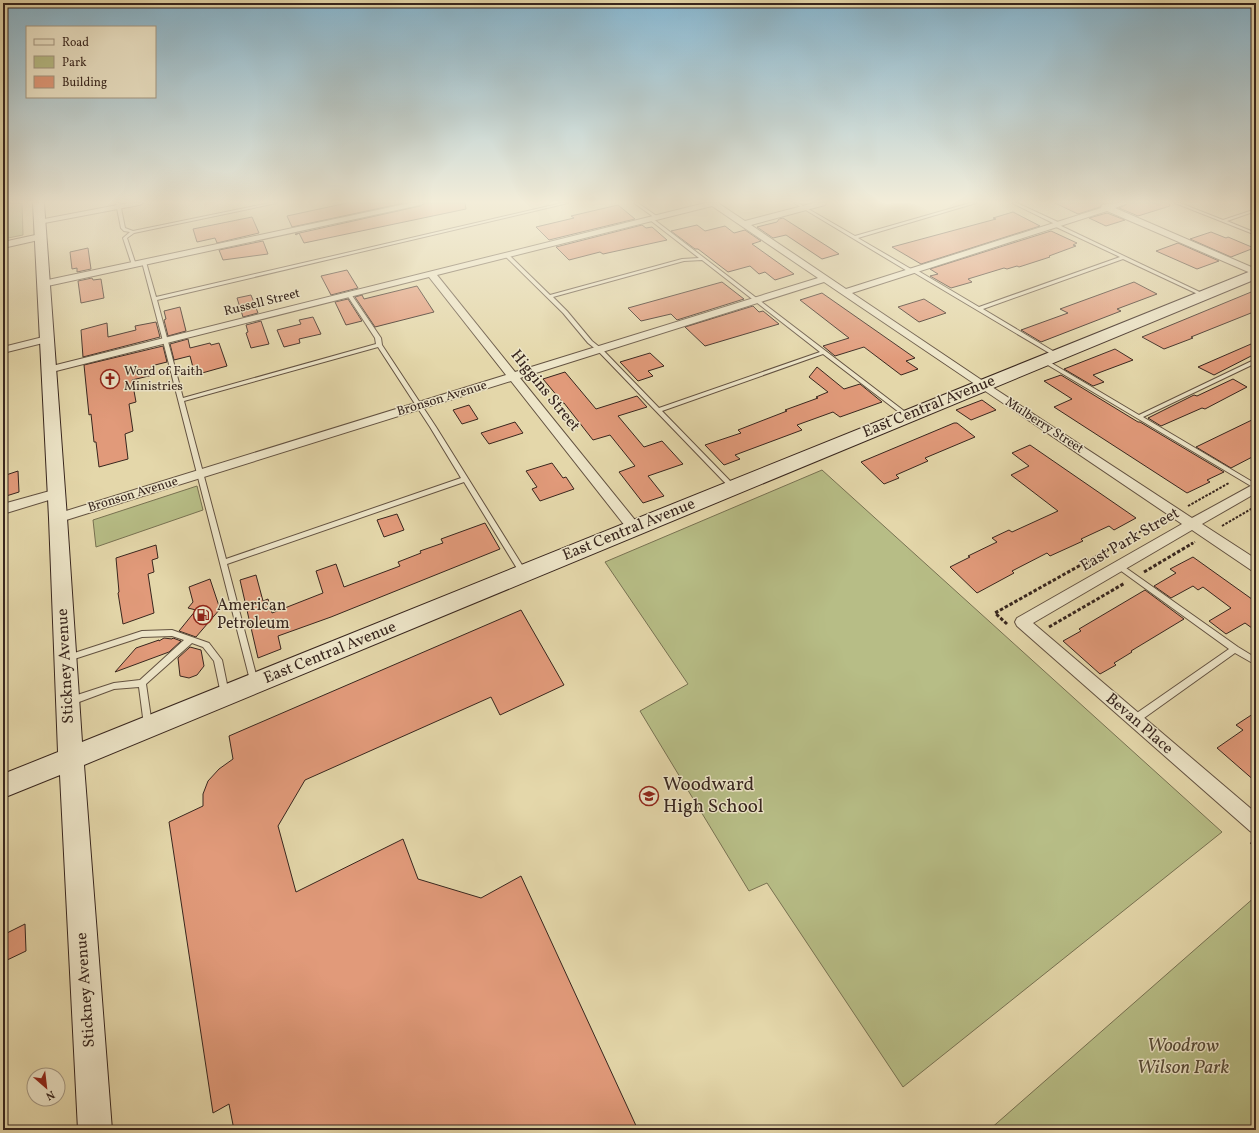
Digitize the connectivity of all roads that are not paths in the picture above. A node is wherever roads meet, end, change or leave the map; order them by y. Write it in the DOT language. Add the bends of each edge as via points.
graph roads {
  1 [pos="41,256"];
  2 [pos="131,256"];
  3 [pos="173,256"];
  4 [pos="339,256"];
  5 [pos="503,256"];
  6 [pos="507,256"];
  7 [pos="699,256"];
  8 [pos="792,256"];
  9 [pos="885,256"];
  10 [pos="959,256"];
  11 [pos="1217,256"];
  12 [pos="1124,257"];
  13 [pos="703,259"];
  14 [pos="144,262"];
  15 [pos="134,264"];
  16 [pos="912,271"];
  17 [pos="1256,273"];
  18 [pos="431,274"];
  19 [pos="826,279"];
  20 [pos="43,284"];
  21 [pos="845,292"];
  22 [pos="349,295"];
  23 [pos="1204,295"];
  24 [pos="549,297"];
  25 [pos="154,299"];
  26 [pos="757,301"];
  27 [pos="979,309"];
  28 [pos="47,339"];
  29 [pos="166,341"];
  30 [pos="379,345"];
  31 [pos="3,350"];
  32 [pos="600,350"];
  33 [pos="824,352"];
  34 [pos="1050,357"];
  35 [pos="1256,361"];
  36 [pos="48,370"];
  37 [pos="513,377"];
  38 [pos="982,385"];
  39 [pos="181,400"];
  40 [pos="418,406"];
  41 [pos="659,410"];
  42 [pos="906,415"];
  43 [pos="1139,417"];
  44 [pos="200,474"];
  45 [pos="465,479"];
  46 [pos="733,487"];
  47 [pos="1256,487"];
  48 [pos="57,493"];
  49 [pos="3,508"];
  50 [pos="58,518"];
  51 [pos="1192,524"];
  52 [pos="634,528"];
  53 [pos="223,563"];
  54 [pos="1120,566"];
  55 [pos="1256,566"];
  56 [pos="523,573"];
  57 [pos="1017,625"];
  58 [pos="190,640"];
  59 [pos="1235,649"];
  60 [pos="66,658"];
  61 [pos="1256,662"];
  62 [pos="142,683"];
  63 [pos="255,684"];
  64 [pos="225,696"];
  65 [pos="68,702"];
  66 [pos="1134,720"];
  67 [pos="148,727"];
  68 [pos="71,759"];
  69 [pos="3,786"];
  70 [pos="1252,832"];
  71 [pos="95,1130"];
  1 -- 20 [label="street, Stickney Avenue"];
  2 -- 15 [label="lane"];
  3 -- 14 [label="street"];
  4 -- 25 [label="lane"];
  5 -- 18 [label="street, Russell Street"];
  6 -- 24 [label="lane"];
  7 -- 13 [label="lane"];
  8 -- 19 [label="street, Mulberry Street"];
  9 -- 16 [label="lane"];
  10 -- 16 [label="street"];
  11 -- 17 [label="street"];
  12 -- 23 [label="lane"];
  12 -- 27 [label="lane"];
  13 -- 24 [label="lane" via="684,260"];
  13 -- 26 [label="lane"];
  14 -- 15 [label="street"];
  14 -- 25 [label="lane"];
  15 -- 20 [label="street"];
  16 -- 21 [label="street"];
  16 -- 27 [label="lane"];
  17 -- 23 [label="street, East Central Avenue"];
  18 -- 22 [label="street, Russell Street"];
  18 -- 37 [label="street, Higgins Street"];
  19 -- 21 [label="street, Mulberry Street"];
  19 -- 26 [label="street, Bronson Avenue"];
  20 -- 28 [label="street, Stickney Avenue"];
  21 -- 38 [label="street, Mulberry Street"];
  22 -- 29 [label="street, Russell Street"];
  22 -- 30 [label="lane" via="378,338"];
  23 -- 34 [label="street, East Central Avenue"];
  24 -- 32 [label="lane"];
  25 -- 29 [label="lane"];
  26 -- 32 [label="street, Bronson Avenue"];
  26 -- 33 [label="lane"];
  27 -- 34 [label="lane"];
  28 -- 31 [label="street"];
  28 -- 36 [label="street, Stickney Avenue"];
  29 -- 36 [label="street, Russell Street"];
  29 -- 39 [label="lane"];
  30 -- 39 [label="lane"];
  30 -- 40 [label="lane"];
  32 -- 37 [label="street, Bronson Avenue"];
  32 -- 41 [label="lane"];
  33 -- 41 [label="lane"];
  33 -- 42 [label="lane"];
  34 -- 38 [label="street, East Central Avenue"];
  34 -- 43 [label="lane"];
  35 -- 43 [label="lane"];
  36 -- 48 [label="street, Stickney Avenue"];
  37 -- 40 [label="street, Bronson Avenue"];
  37 -- 52 [label="street, Higgins Street"];
  38 -- 42 [label="street, East Central Avenue"];
  38 -- 51 [label="street, Mulberry Street"];
  39 -- 44 [label="lane"];
  40 -- 44 [label="street, Bronson Avenue"];
  40 -- 45 [label="lane"];
  41 -- 46 [label="lane"];
  42 -- 46 [label="street, East Central Avenue"];
  43 -- 47 [label="lane"];
  44 -- 50 [label="street, Bronson Avenue"];
  44 -- 53 [label="lane"];
  45 -- 53 [label="lane"];
  45 -- 56 [label="lane"];
  46 -- 52 [label="street, East Central Avenue"];
  47 -- 51 [label="street, East Park Street"];
  48 -- 49 [label="street"];
  48 -- 50 [label="street, Stickney Avenue"];
  50 -- 60 [label="street, Stickney Avenue"];
  51 -- 54 [label="street, East Park Street"];
  51 -- 55 [label="street, Mulberry Street"];
  52 -- 56 [label="street, East Central Avenue"];
  53 -- 63 [label="lane"];
  54 -- 57 [label="street, East Park Street"];
  54 -- 59 [label="lane"];
  56 -- 63 [label="street, East Central Avenue"];
  57 -- 66 [label="street, Bevan Place"];
  58 -- 60 [label="lane" via="172,633 142,634"];
  58 -- 62 [label="lane"];
  58 -- 64 [label="lane" via="206,645 218,660"];
  59 -- 61 [label="lane"];
  59 -- 66 [label="lane"];
  60 -- 65 [label="street, Stickney Avenue"];
  62 -- 65 [label="lane" via="114,686"];
  62 -- 67 [label="lane"];
  63 -- 64 [label="street, East Central Avenue"];
  64 -- 67 [label="street, East Central Avenue"];
  65 -- 68 [label="street, Stickney Avenue"];
  66 -- 70 [label="street, Bevan Place"];
  67 -- 68 [label="street, East Central Avenue"];
  68 -- 69 [label="street, East Central Avenue"];
  68 -- 71 [label="street, Stickney Avenue"];
}
